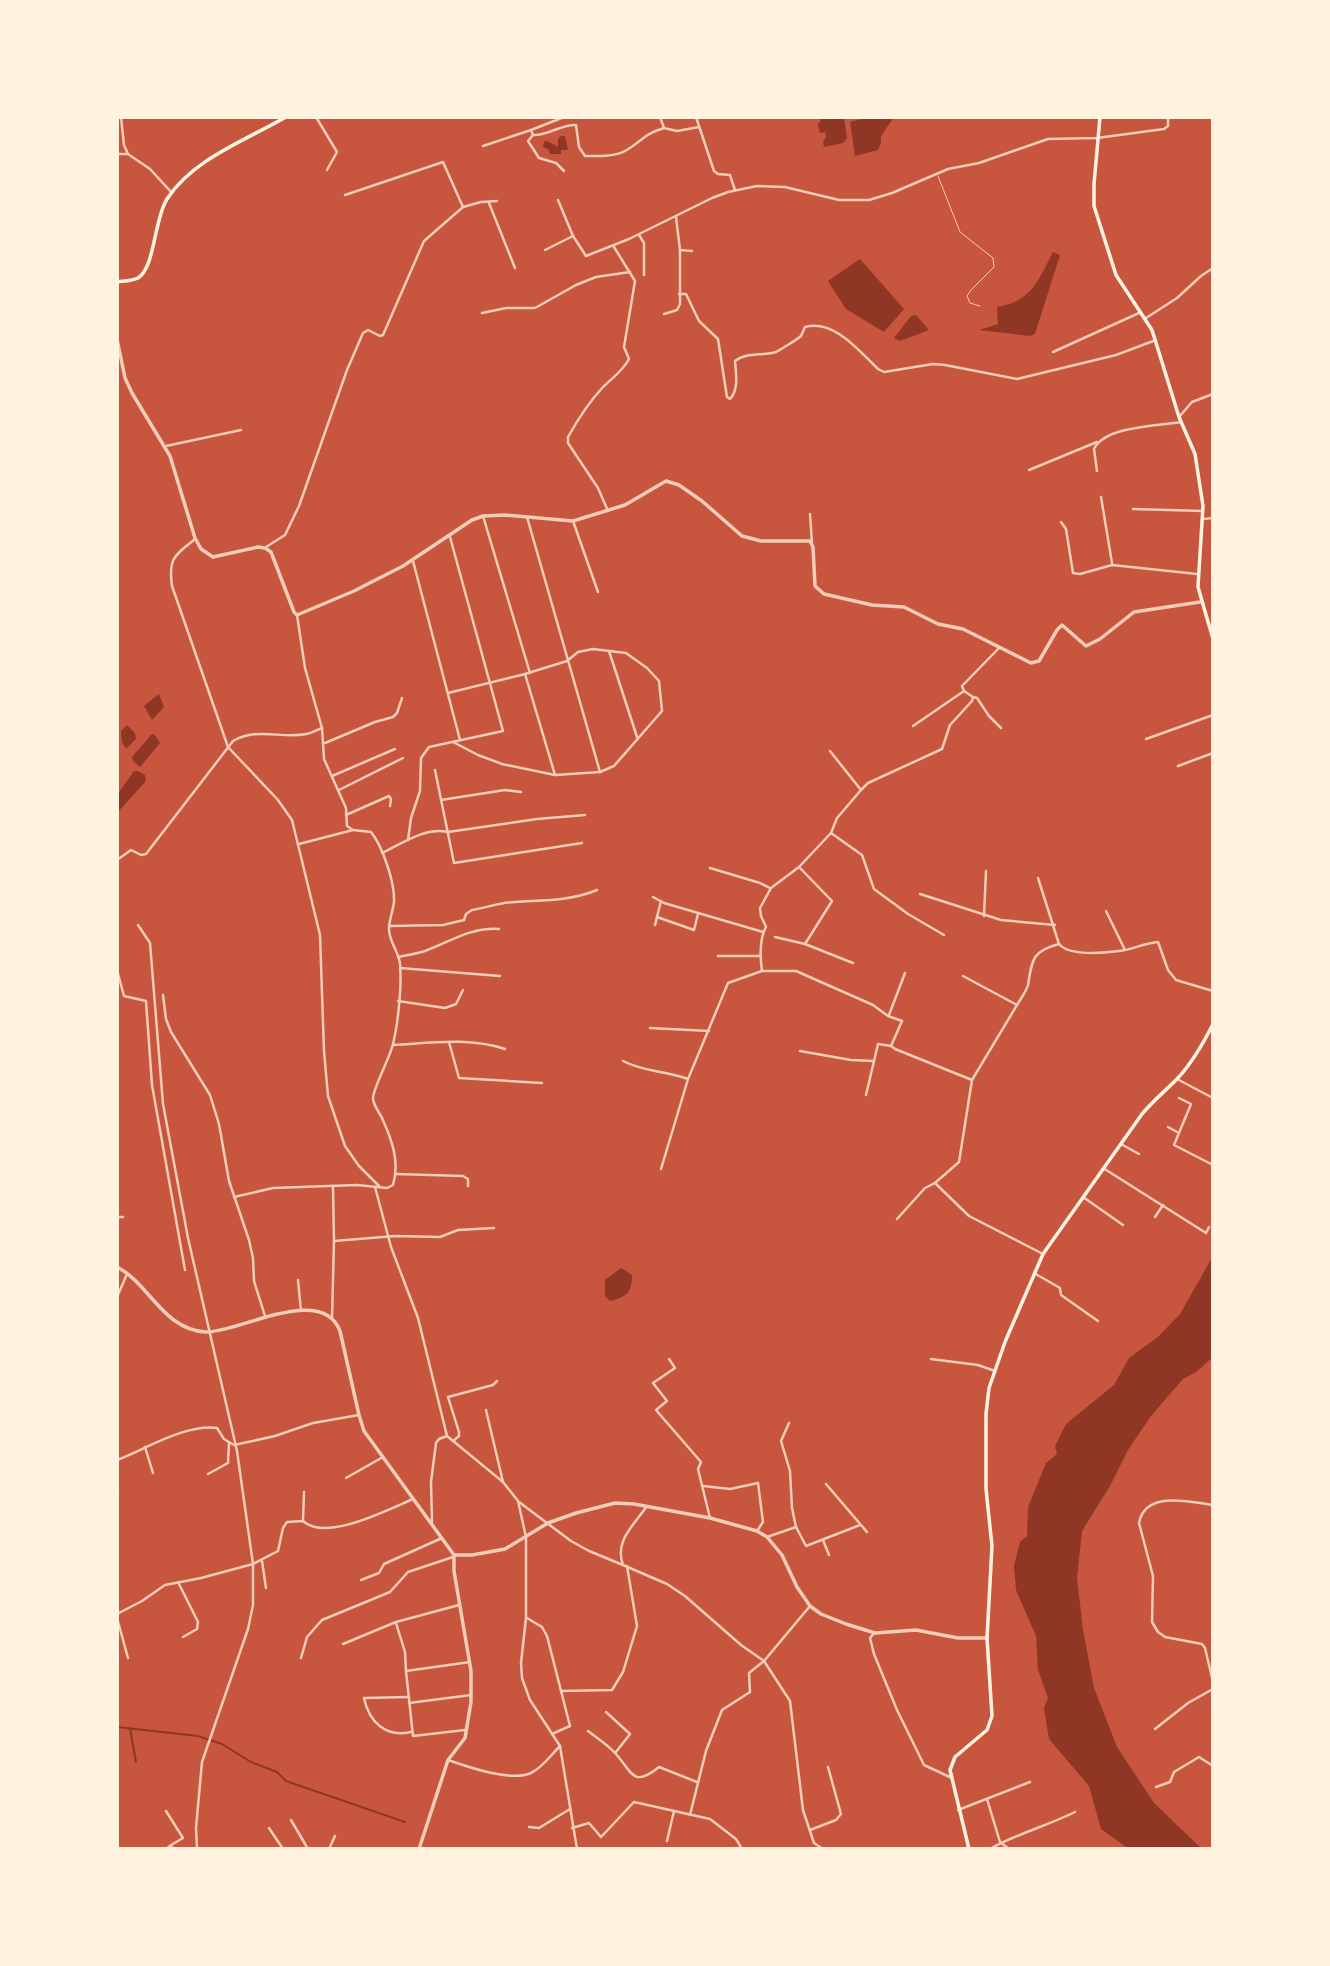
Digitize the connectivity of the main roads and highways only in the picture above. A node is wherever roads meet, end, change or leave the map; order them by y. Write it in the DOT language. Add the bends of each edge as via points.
graph roads {
  1 [pos="286,117"];
  2 [pos="1100,117"];
  3 [pos="117,282"];
  4 [pos="1213,639"];
  5 [pos="1213,1024"];
  6 [pos="969,1849"];
  1 -- 3 [label="main road" via="201,166 172,193 159,216 145,272 136,279"];
  2 -- 4 [label="main road" via="1094,206 1116,275 1152,330 1195,454 1203,511 1197,574 1200,602"];
  5 -- 6 [label="main road" via="1200,1049 1177,1079 1155,1097 1043,1254 989,1388 986,1489 992,1546 988,1638 992,1707 990,1725 955,1757 950,1770"];
}
